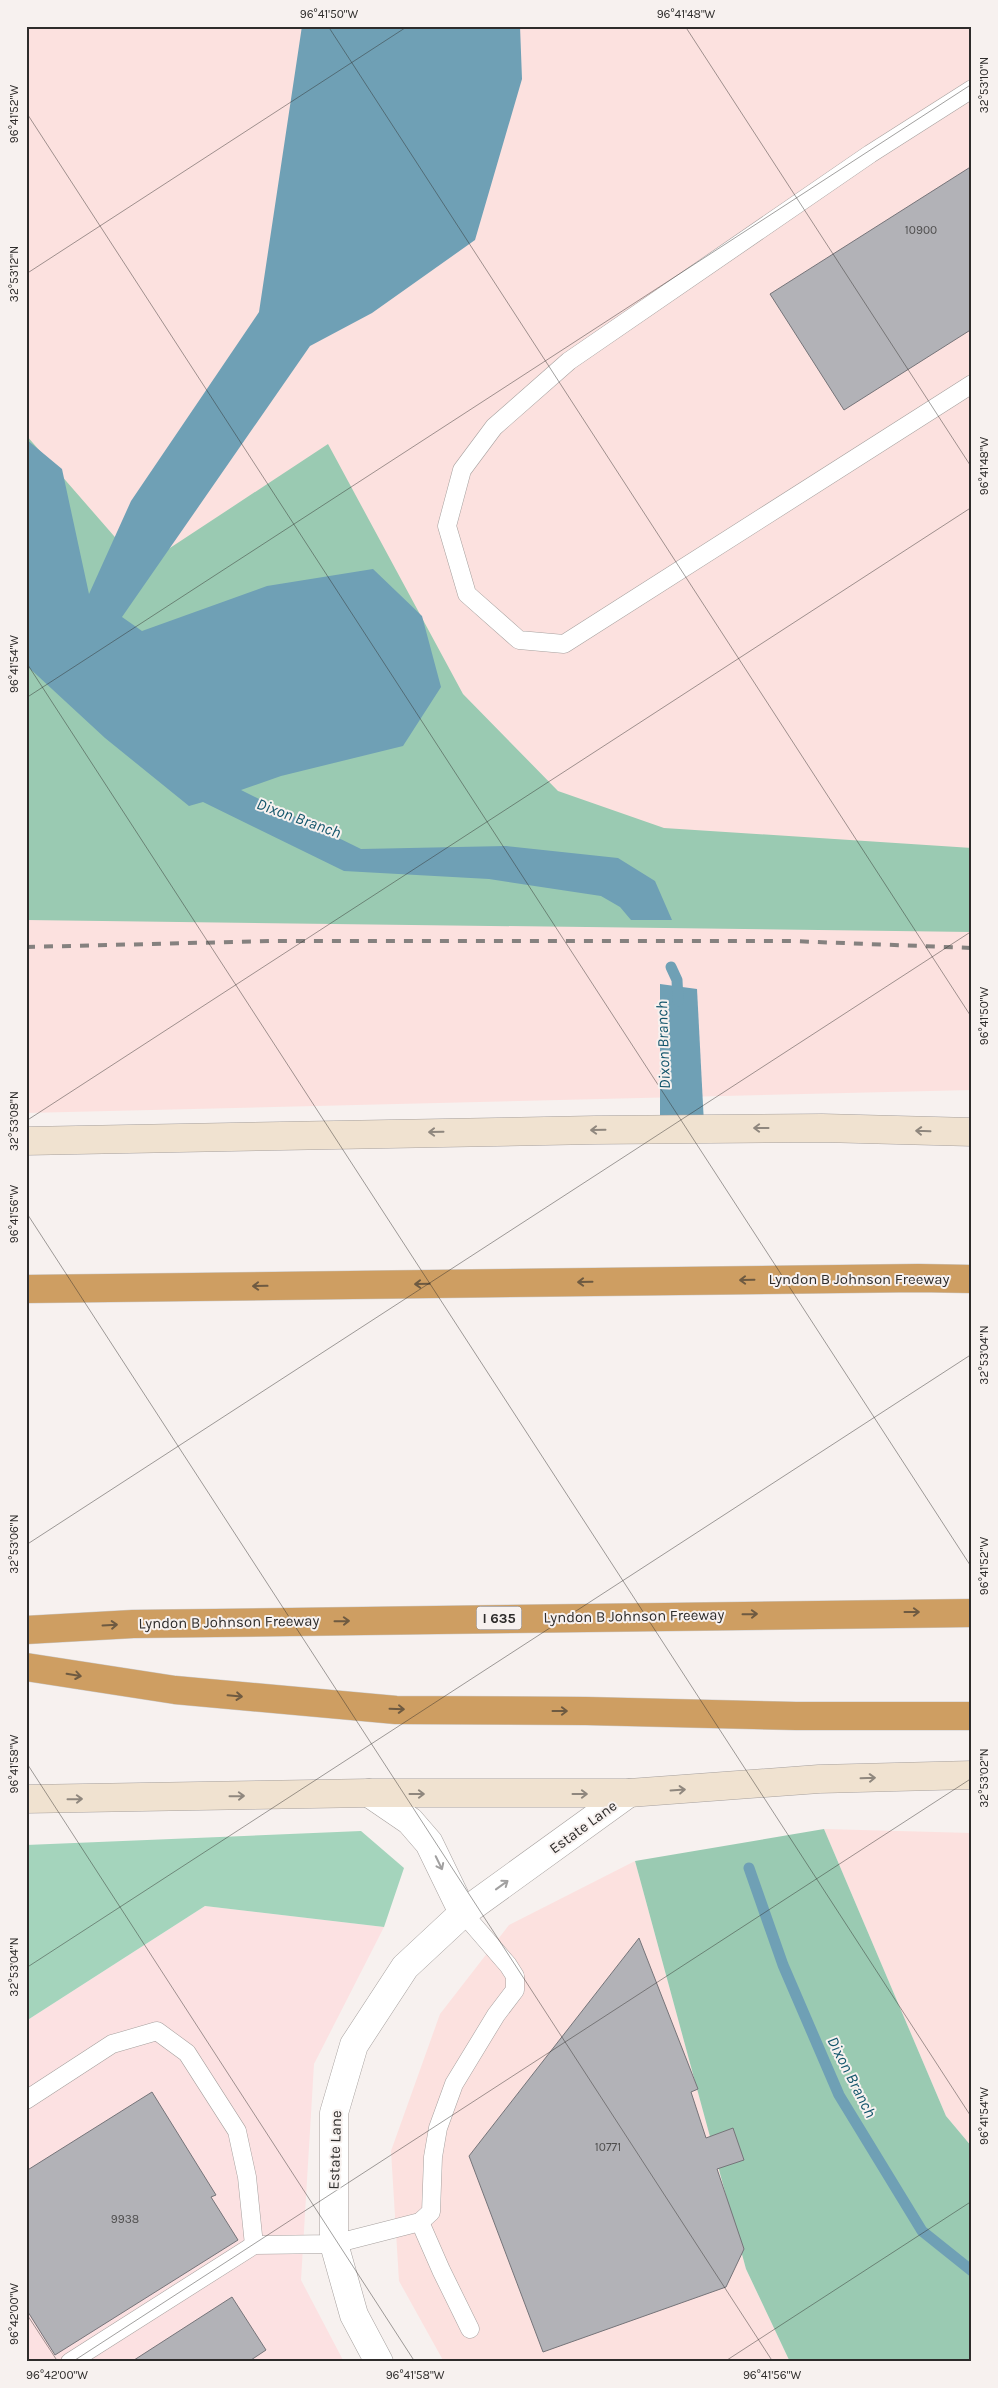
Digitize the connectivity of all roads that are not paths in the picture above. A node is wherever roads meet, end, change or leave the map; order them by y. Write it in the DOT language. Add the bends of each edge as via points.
graph roads {
  1 [pos="972,89"];
  2 [pos="972,384"];
  3 [pos="972,1132"];
  4 [pos="26,1141"];
  5 [pos="972,1279"];
  6 [pos="26,1289"];
  7 [pos="972,1613"];
  8 [pos="26,1630"];
  9 [pos="26,1667"];
  10 [pos="972,1716"];
  11 [pos="972,1775"];
  12 [pos="369,1793"];
  13 [pos="629,1793"];
  14 [pos="26,1799"];
  15 [pos="463,1913"];
  16 [pos="26,2100"];
  17 [pos="420,2222"];
  18 [pos="334,2244"];
  19 [pos="254,2245"];
  20 [pos="470,2329"];
  21 [pos="70,2362"];
  22 [pos="379,2362"];
  1 -- 2 [label="lane" via="870,154 569,361 494,427 462,470 447,526 467,594 520,640 564,644"];
  3 -- 4 [label="main road, one-way" via="822,1128 595,1130"];
  5 -- 6 [label="highway, Lyndon B Johnson Freeway, one-way"];
  8 -- 7 [label="highway, Lyndon B Johnson Freeway / I 635, one-way" via="143,1624"];
  9 -- 10 [label="highway, one-way" via="175,1690 396,1710"];
  13 -- 11 [label="main road, one-way" via="819,1779"];
  12 -- 13 [label="main road, one-way"];
  14 -- 12 [label="main road, one-way"];
  12 -- 15 [label="street, one-way" via="410,1821 429,1843"];
  15 -- 13 [label="street, Estate Lane, one-way"];
  15 -- 17 [label="lane" via="508,1965 515,1976 515,1990 491,2022 454,2084 438,2128 433,2157 431,2212"];
  15 -- 18 [label="street, Estate Lane" via="405,1967 354,2046 334,2113"];
  16 -- 19 [label="lane" via="112,2044 157,2031 187,2053 237,2132 247,2177"];
  17 -- 18 [label="lane"];
  17 -- 20 [label="lane"];
  18 -- 19 [label="lane"];
  18 -- 22 [label="street, Estate Lane" via="354,2315"];
  19 -- 21 [label="lane"];
}
